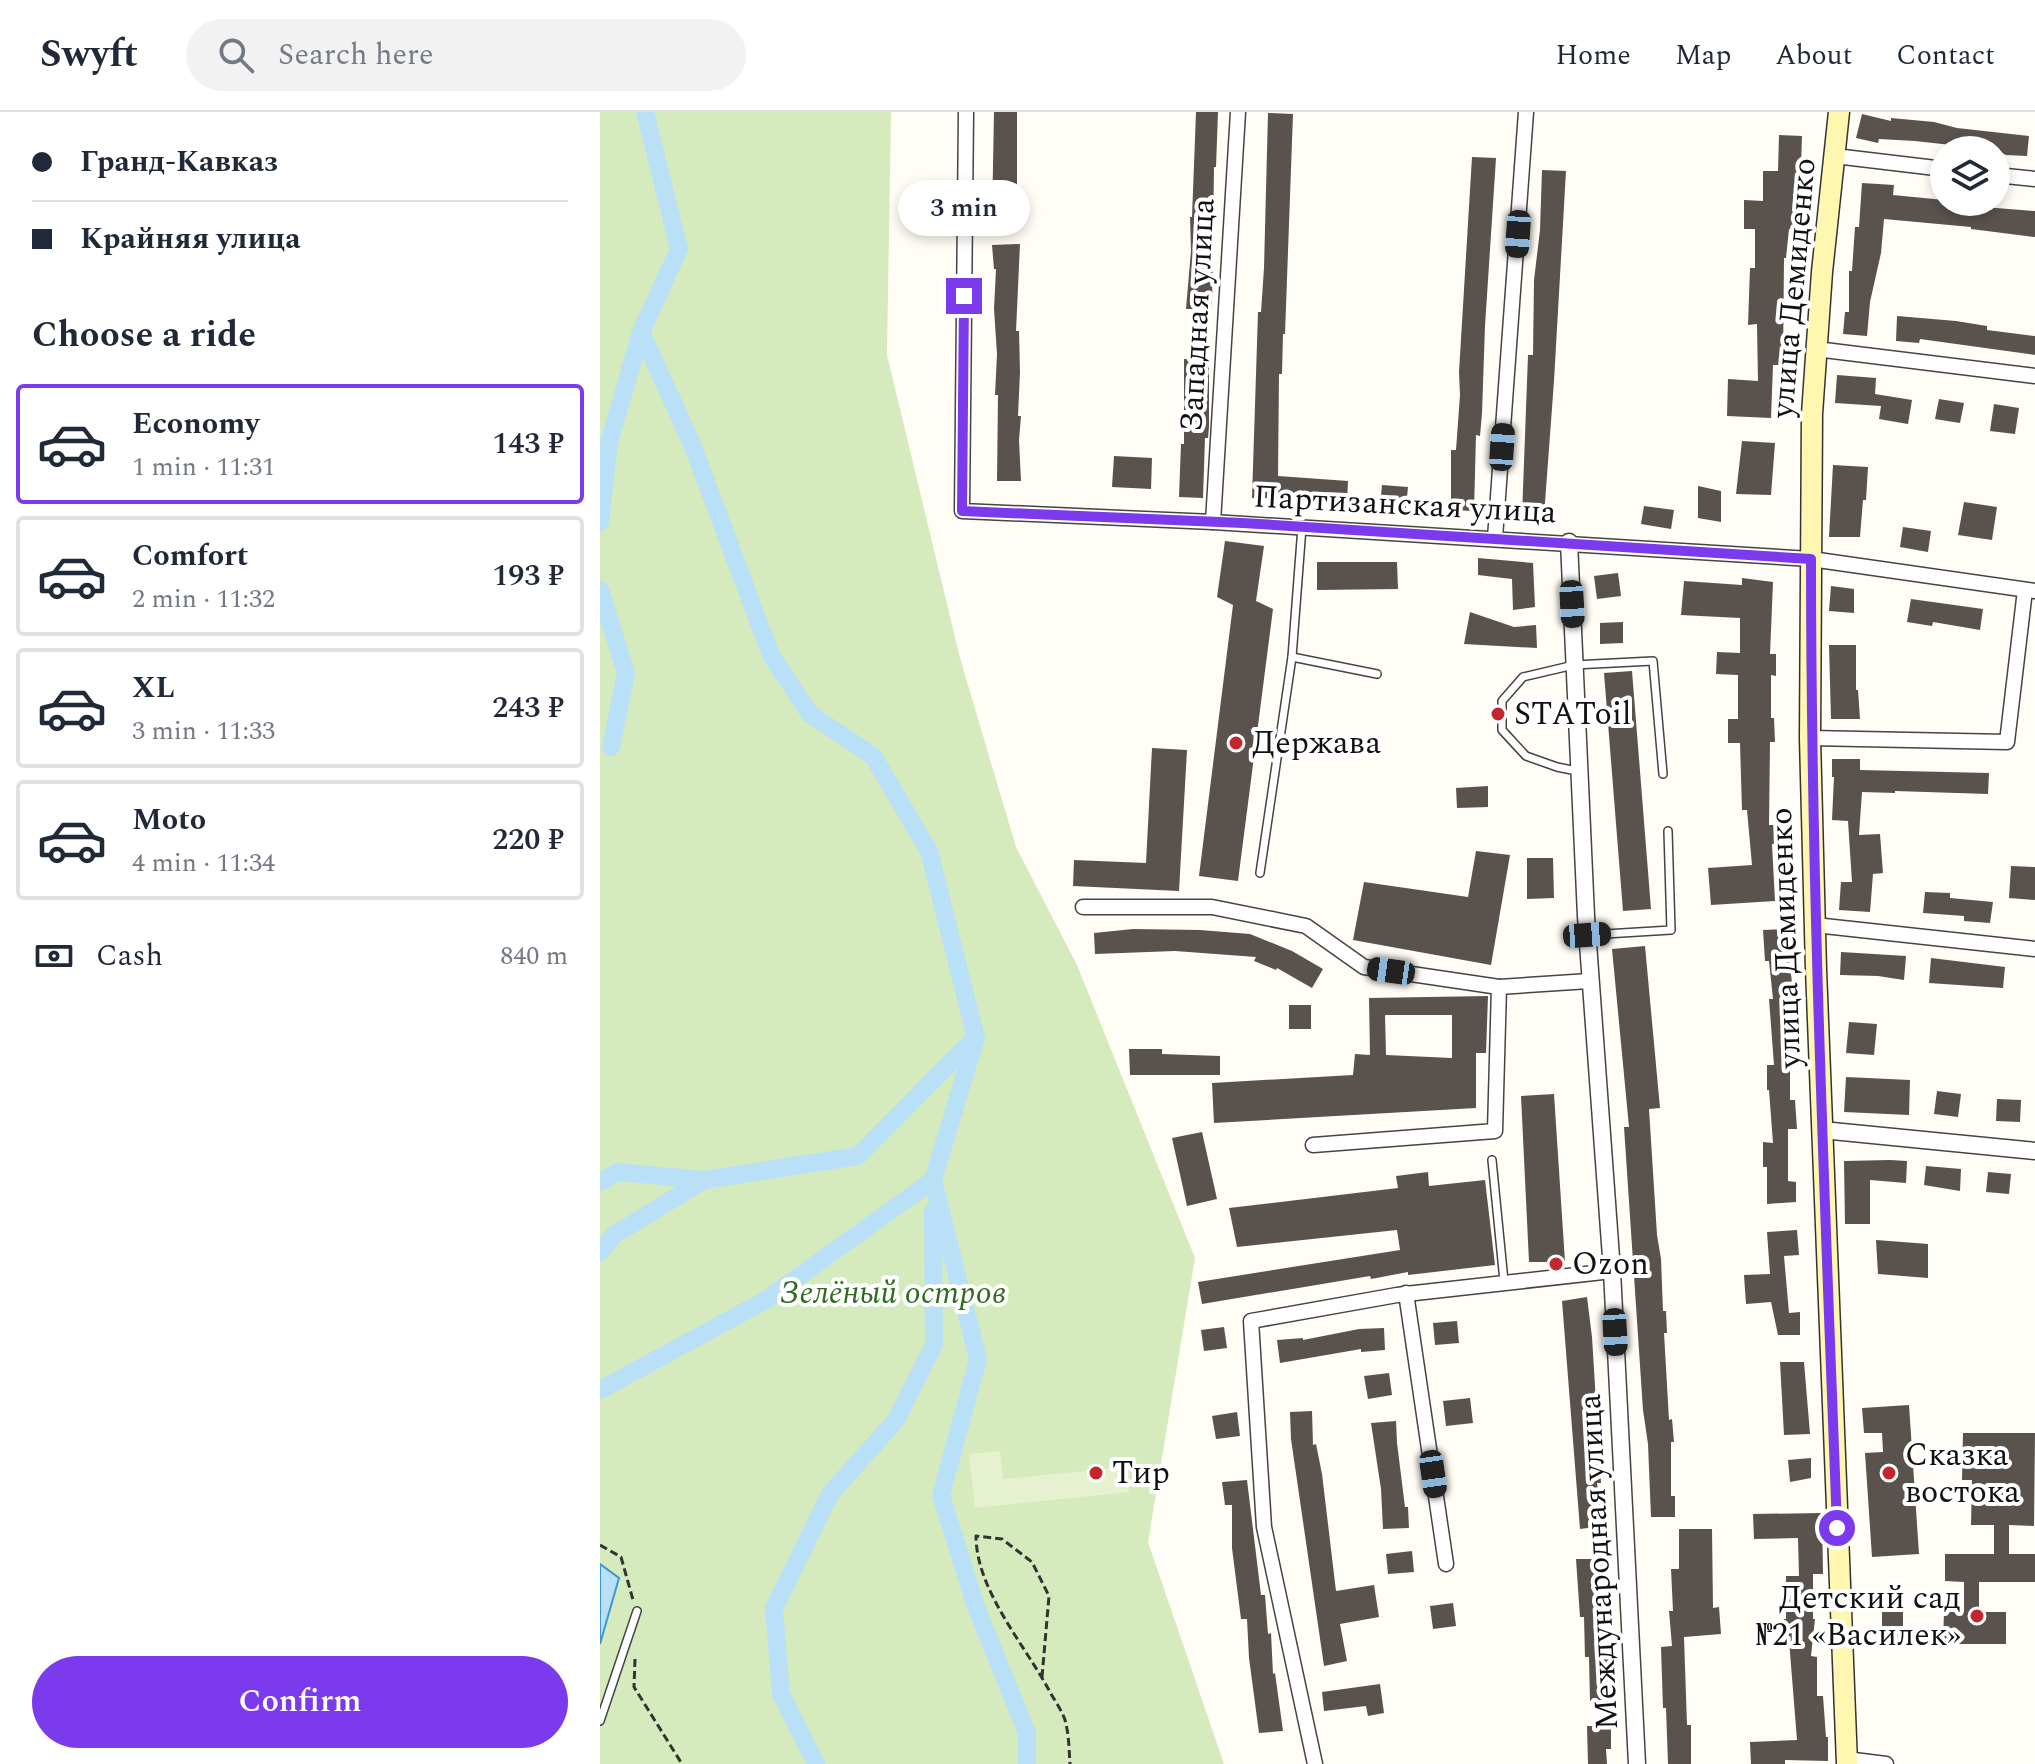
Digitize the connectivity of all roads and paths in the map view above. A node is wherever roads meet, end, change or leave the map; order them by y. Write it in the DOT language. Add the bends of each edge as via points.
graph roads {
  1 [pos="966,112"];
  2 [pos="1238,112"];
  3 [pos="1526,112"];
  4 [pos="1839,112"];
  5 [pos="1835,156"];
  6 [pos="1930,167"];
  7 [pos="2010,176"];
  8 [pos="2035,179"];
  9 [pos="1816,349"];
  10 [pos="2035,376"];
  11 [pos="1213,522"];
  12 [pos="1302,527"];
  13 [pos="1495,538"];
  14 [pos="1569,542"];
  15 [pos="1811,559"];
  16 [pos="2030,591"];
  17 [pos="1292,657"];
  18 [pos="1574,665"];
  19 [pos="1377,674"];
  20 [pos="1810,738"];
  21 [pos="1579,771"];
  22 [pos="1663,774"];
  23 [pos="1668,831"];
  24 [pos="1260,873"];
  25 [pos="1083,907"];
  26 [pos="1815,925"];
  27 [pos="1587,935"];
  28 [pos="2035,949"];
  29 [pos="1589,981"];
  30 [pos="1499,987"];
  31 [pos="1822,1130"];
  32 [pos="1313,1145"];
  33 [pos="2035,1151"];
  34 [pos="1492,1160"];
  35 [pos="1612,1271"];
  36 [pos="1504,1281"];
  37 [pos="1406,1293"];
  38 [pos="600,1545"];
  39 [pos="1446,1564"];
  40 [pos="637,1611"];
  41 [pos="635,1656"];
  42 [pos="1042,1677"];
  43 [pos="600,1721"];
  44 [pos="1846,1762"];
  45 [pos="682,1764"];
  46 [pos="1070,1764"];
  47 [pos="1315,1764"];
  48 [pos="1637,1764"];
  49 [pos="1886,1764"];
  1 -- 11 [label="street, Партизанская улица" via="962,511"];
  2 -- 11 [label="street, Западная улица"];
  3 -- 13 [label="street"];
  4 -- 5 [label="main road, улица Демиденко"];
  5 -- 6 [label="street"];
  5 -- 9 [label="main road, улица Демиденко"];
  7 -- 8 [label="street"];
  9 -- 10 [label="street"];
  9 -- 15 [label="main road, улица Демиденко"];
  11 -- 12 [label="street, Партизанская улица"];
  12 -- 13 [label="street, Партизанская улица"];
  12 -- 17 [label="lane"];
  13 -- 14 [label="street, Партизанская улица"];
  14 -- 15 [label="street, Партизанская улица"];
  14 -- 18 [label="street, Международная улица"];
  15 -- 16 [label="street, Партизанская улица"];
  15 -- 20 [label="main road, улица Демиденко"];
  16 -- 20 [label="street" via="2007,742"];
  17 -- 19 [label="lane"];
  17 -- 24 [label="lane"];
  18 -- 21 [label="street, Международная улица"];
  18 -- 21 [label="lane" via="1523,677 1502,701 1502,730 1526,756"];
  18 -- 22 [label="lane" via="1653,661"];
  20 -- 26 [label="main road, улица Демиденко"];
  21 -- 27 [label="street, Международная улица"];
  23 -- 27 [label="lane" via="1671,930"];
  25 -- 30 [label="street" via="1212,907 1306,926 1364,967"];
  26 -- 28 [label="street"];
  26 -- 31 [label="main road, улица Демиденко"];
  27 -- 29 [label="street, Международная улица"];
  29 -- 30 [label="street"];
  29 -- 35 [label="street, Международная улица"];
  30 -- 32 [label="street" via="1495,1131"];
  31 -- 33 [label="street"];
  31 -- 44 [label="main road, улица Демиденко"];
  34 -- 36 [label="lane"];
  35 -- 36 [label="street"];
  35 -- 48 [label="street, Международная улица"];
  36 -- 37 [label="street"];
  37 -- 39 [label="street"];
  37 -- 47 [label="street" via="1251,1321 1264,1527"];
  38 -- 40 [label="path" via="621,1557"];
  40 -- 43 [label="lane"];
  41 -- 45 [label="path" via="634,1687"];
  42 -- 42 [label="path" via="997,1607 976,1552 976,1536 1002,1539 1032,1562 1049,1596"];
  42 -- 46 [label="path" via="1065,1720"];
  44 -- 49 [label="street"];
}
